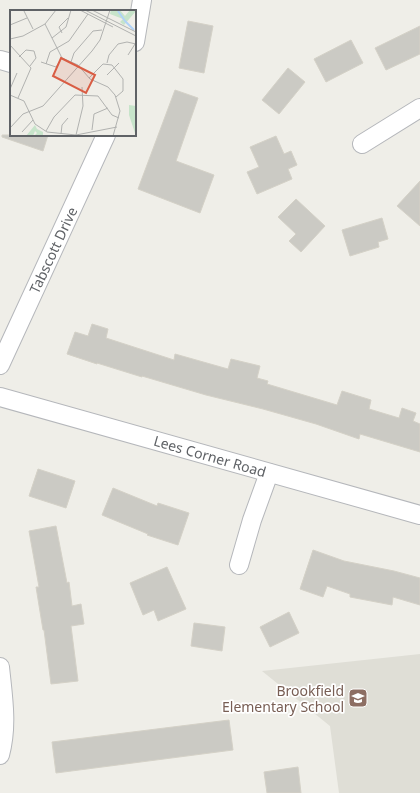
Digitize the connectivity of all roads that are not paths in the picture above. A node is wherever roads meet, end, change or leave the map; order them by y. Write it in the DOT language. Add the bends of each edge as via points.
graph roads {
  1 [pos="142,0"];
  2 [pos="136,36"];
  3 [pos="0,60"];
  4 [pos="10,63"];
  5 [pos="420,108"];
  6 [pos="106,136"];
  7 [pos="362,144"];
  8 [pos="0,365"];
  9 [pos="0,397"];
  10 [pos="269,473"];
  11 [pos="420,515"];
  12 [pos="239,565"];
  13 [pos="0,667"];
  14 [pos="0,754"];
  1 -- 2 [label="street"];
  3 -- 4 [label="street"];
  5 -- 7 [label="street"];
  6 -- 8 [label="street, Tabscott Drive"];
  9 -- 10 [label="street, Lees Corner Road"];
  10 -- 11 [label="street, Lees Corner Road"];
  10 -- 12 [label="street"];
  13 -- 14 [label="street" via="5,713"];
}
